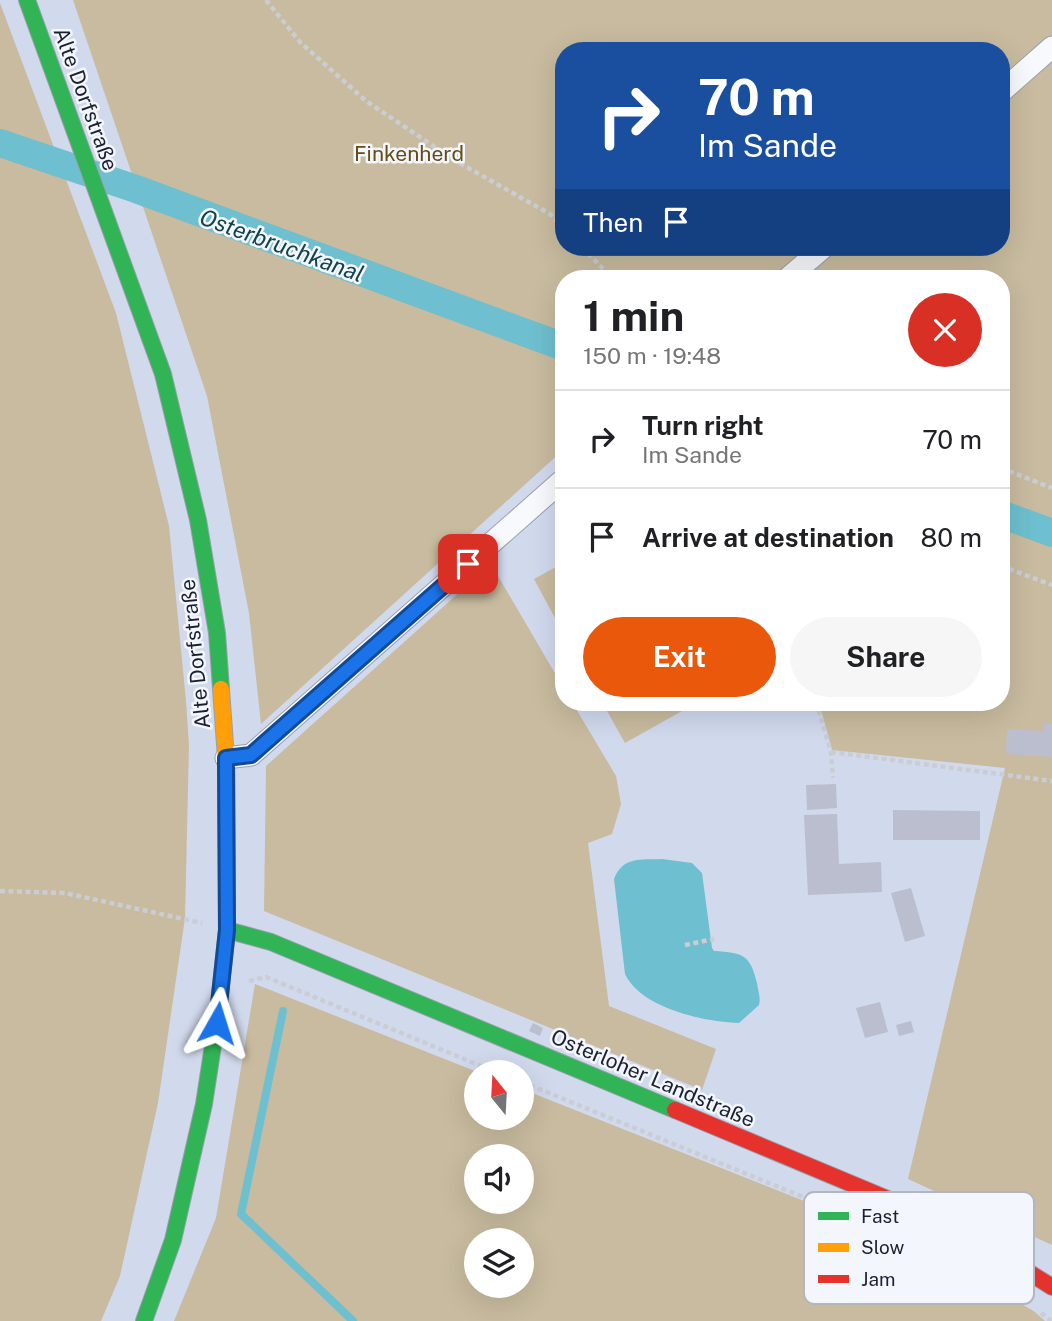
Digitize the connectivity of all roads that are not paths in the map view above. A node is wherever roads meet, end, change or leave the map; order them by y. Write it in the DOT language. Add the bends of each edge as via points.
graph roads {
  1 [pos="27,0"];
  2 [pos="1052,47"];
  3 [pos="1010,84"];
  4 [pos="814,256"];
  5 [pos="797,270"];
  6 [pos="555,487"];
  7 [pos="226,758"];
  8 [pos="227,930"];
  9 [pos="871,1192"];
  10 [pos="1034,1276"];
  11 [pos="1052,1287"];
  12 [pos="144,1321"];
  1 -- 7 [label="street, Alte Dorfstraße" via="163,374 198,520 217,633"];
  2 -- 3 [label="street"];
  4 -- 5 [label="street"];
  6 -- 7 [label="street" via="251,755"];
  7 -- 8 [label="street, Alte Dorfstraße"];
  8 -- 9 [label="street, Osterloher Landstraße" via="271,942"];
  8 -- 12 [label="street, Alte Dorfstraße" via="204,1104 173,1240"];
  10 -- 11 [label="street, Osterloher Landstraße"];
}
